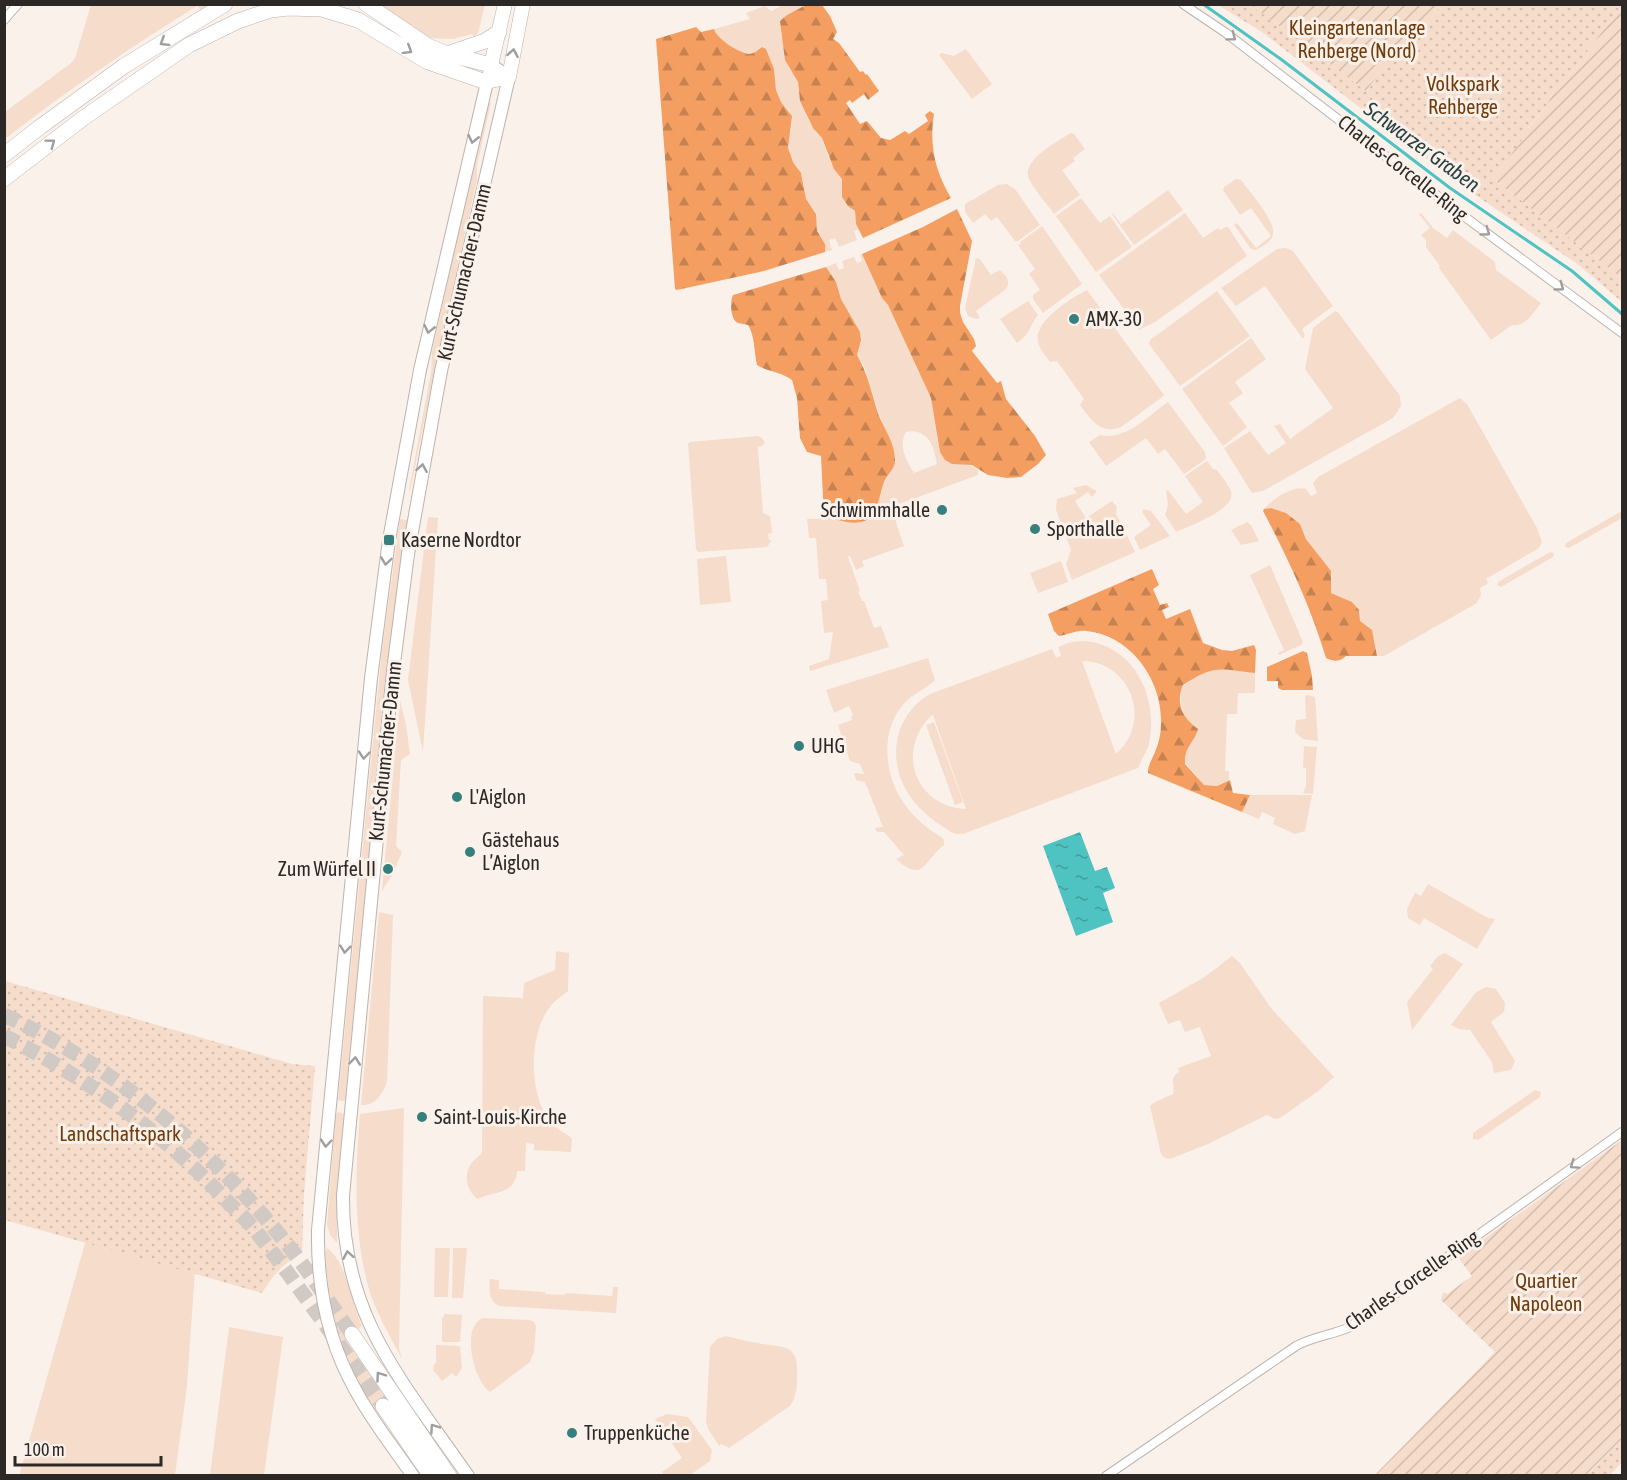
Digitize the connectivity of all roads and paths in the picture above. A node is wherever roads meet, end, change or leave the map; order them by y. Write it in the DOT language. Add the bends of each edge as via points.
graph roads {
  1 [pos="18,4"];
  2 [pos="225,4"];
  3 [pos="366,4"];
  4 [pos="505,4"];
  5 [pos="523,4"];
  6 [pos="1183,4"];
  7 [pos="5,17"];
  8 [pos="499,32"];
  9 [pos="447,54"];
  10 [pos="491,65"];
  11 [pos="508,77"];
  12 [pos="486,82"];
  13 [pos="4,155"];
  14 [pos="4,180"];
  15 [pos="1623,333"];
  16 [pos="394,503"];
  17 [pos="415,506"];
  18 [pos="1623,1132"];
  19 [pos="351,1334"];
  20 [pos="383,1406"];
  21 [pos="413,1476"];
  22 [pos="431,1476"];
  23 [pos="449,1476"];
  24 [pos="468,1476"];
  25 [pos="1106,1476"];
  1 -- 7 [label="street"];
  2 -- 13 [label="highway, one-way" via="124,66"];
  3 -- 9 [label="highway" via="428,46"];
  4 -- 8 [label="main road, Kurt-Schumacher-Damm"];
  11 -- 5 [label="main road, Kurt-Schumacher-Damm, one-way"];
  6 -- 15 [label="street, Charles-Corcelle-Ring, one-way"];
  8 -- 9 [label="highway"];
  8 -- 10 [label="main road, Kurt-Schumacher-Damm"];
  9 -- 10 [label="highway"];
  10 -- 11 [label="main road"];
  10 -- 12 [label="main road, Kurt-Schumacher-Damm"];
  11 -- 12 [label="main road"];
  17 -- 11 [label="main road, Kurt-Schumacher-Damm, one-way" via="443,360"];
  14 -- 12 [label="highway, one-way" via="82,119 189,45 271,10 322,9 358,20 428,62"];
  12 -- 16 [label="main road, Kurt-Schumacher-Damm, one-way"];
  16 -- 17 [label="main road"];
  16 -- 21 [label="main road, Kurt-Schumacher-Damm, one-way" via="371,678 318,1245 322,1295 338,1354 363,1403"];
  24 -- 17 [label="main road, Kurt-Schumacher-Damm, one-way" via="376,1340 352,1276 344,1228 344,1173 393,671"];
  18 -- 25 [label="street, Charles-Corcelle-Ring, one-way" via="1348,1328 1296,1346"];
  23 -- 19 [label="highway, one-way"];
  20 -- 22 [label="highway"];
}
